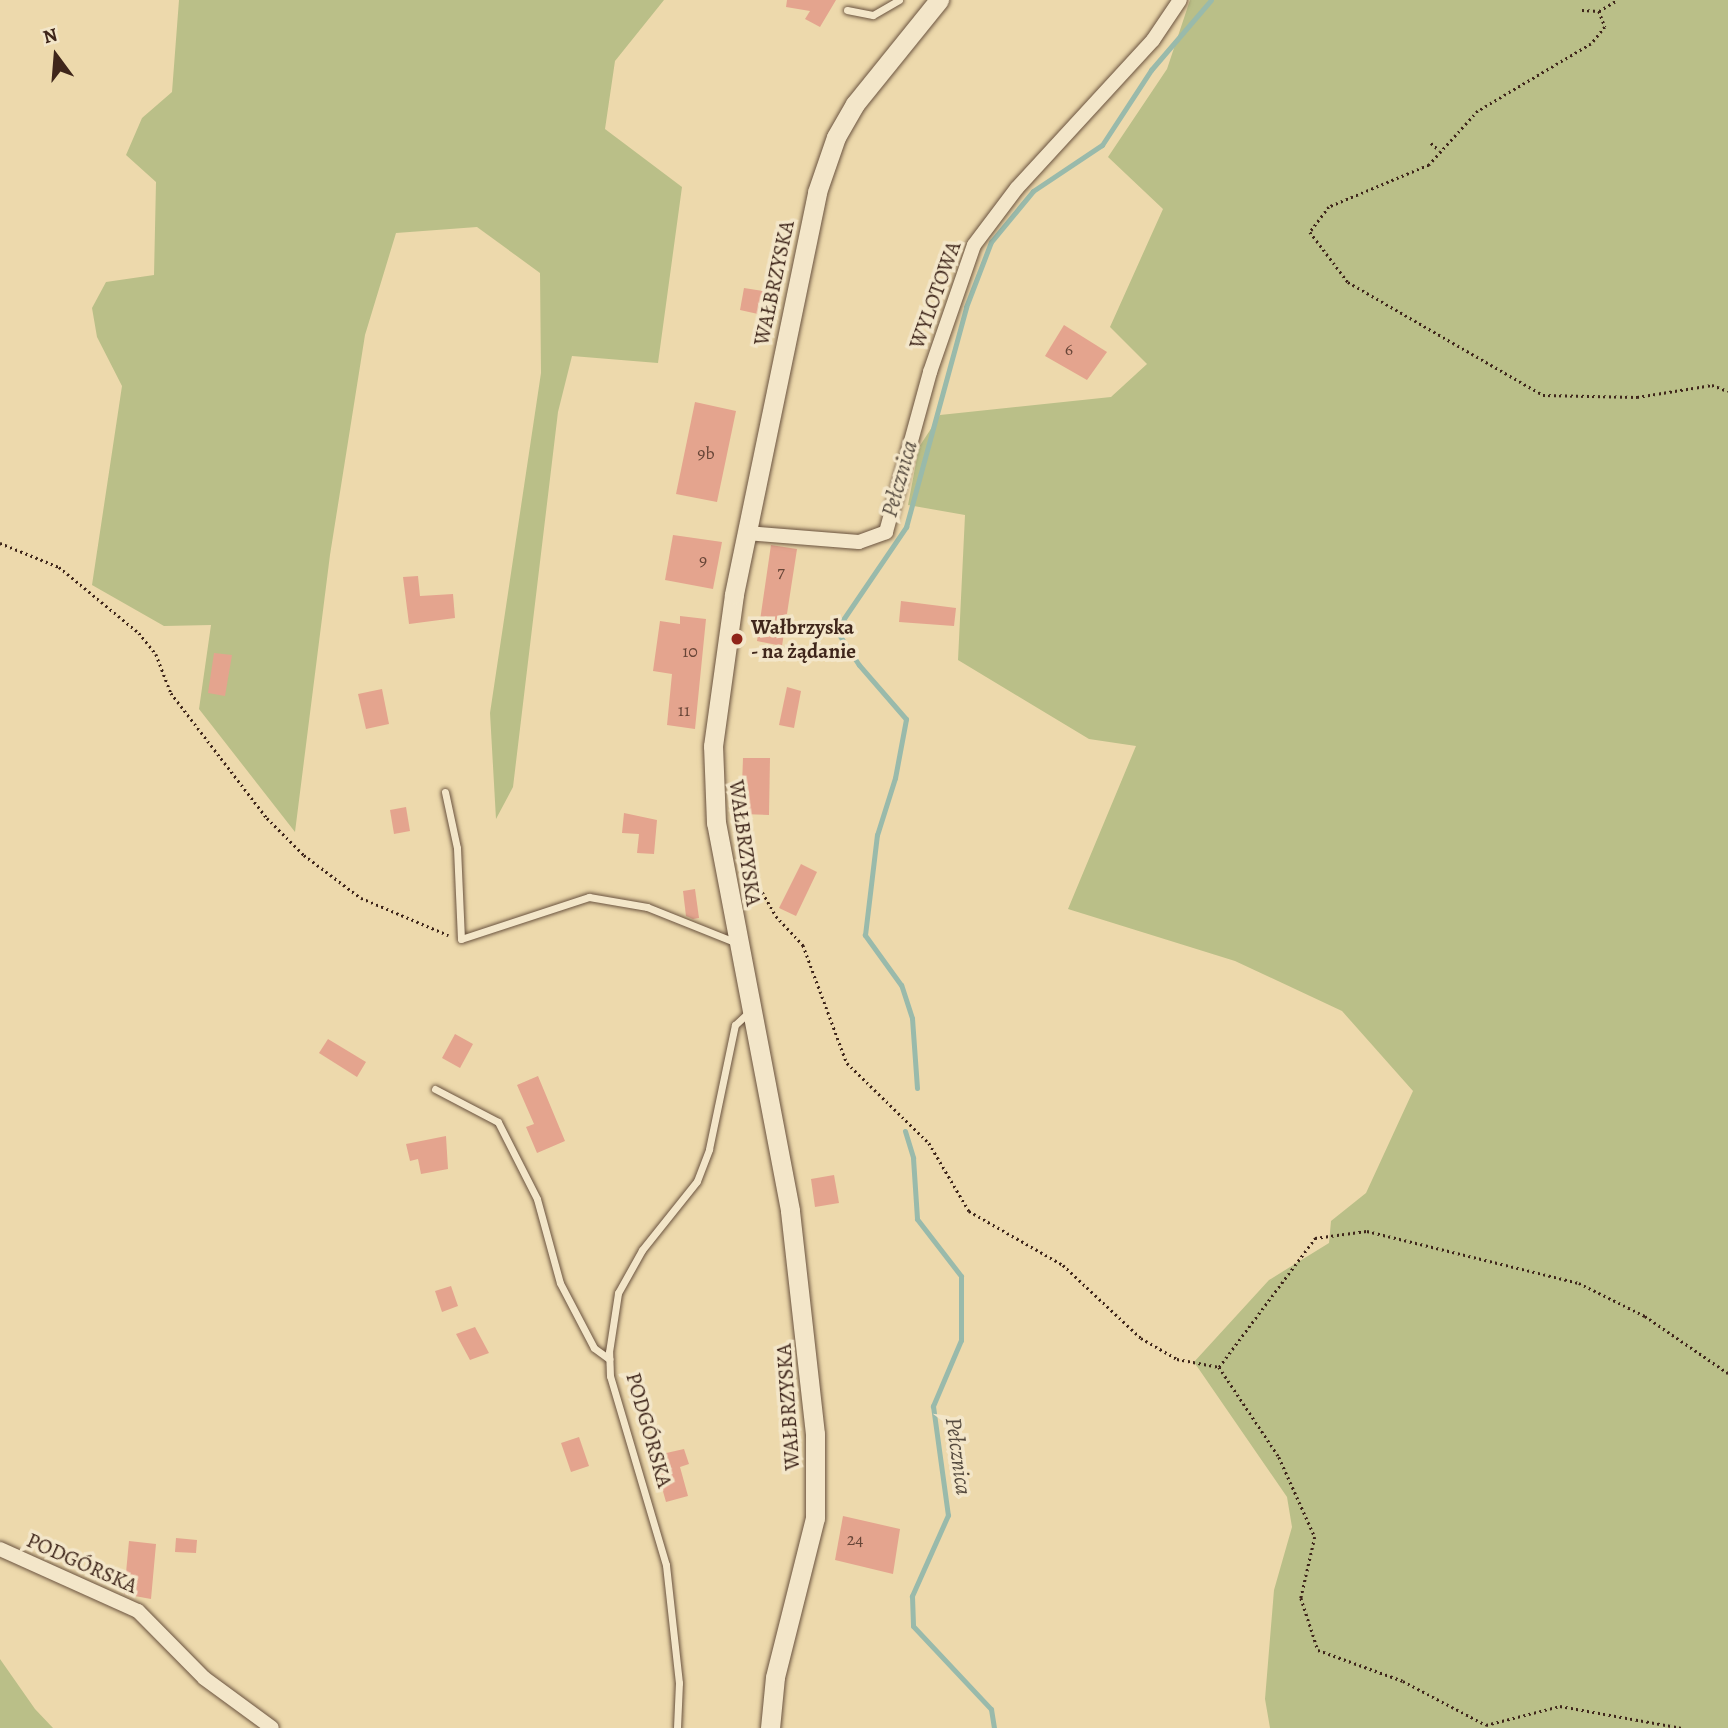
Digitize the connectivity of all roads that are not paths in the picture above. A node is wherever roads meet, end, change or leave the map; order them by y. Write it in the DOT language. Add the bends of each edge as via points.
graph roads {
  1 [pos="899,0"];
  2 [pos="939,0"];
  3 [pos="1180,0"];
  4 [pos="846,10"];
  5 [pos="746,533"];
  6 [pos="444,792"];
  7 [pos="738,943"];
  8 [pos="751,1010"];
  9 [pos="435,1089"];
  10 [pos="609,1359"];
  11 [pos="0,1549"];
  12 [pos="272,1728"];
  13 [pos="677,1728"];
  14 [pos="770,1728"];
  1 -- 4 [label="lane" via="873,15"];
  2 -- 5 [label="main road, WAŁBRZYSKA" via="862,94 826,162 802,255"];
  3 -- 5 [label="street, WYLOTOWA" via="1153,40 1017,188 974,245 930,372 886,532 859,542"];
  5 -- 7 [label="main road, WAŁBRZYSKA" via="719,685 712,771 716,823"];
  6 -- 7 [label="lane" via="457,848 461,939 589,897 647,907"];
  7 -- 8 [label="main road, WAŁBRZYSKA"];
  8 -- 10 [label="lane, PODGÓRSKA" via="735,1025 709,1149 697,1181 642,1250 618,1293"];
  8 -- 14 [label="main road, WAŁBRZYSKA" via="790,1210 815,1434 815,1518 775,1677"];
  9 -- 10 [label="lane" via="498,1122 537,1199 560,1283 594,1348"];
  10 -- 13 [label="lane, PODGÓRSKA" via="610,1376 666,1565 678,1683"];
  11 -- 12 [label="street, PODGÓRSKA" via="138,1611 204,1678"];
}
